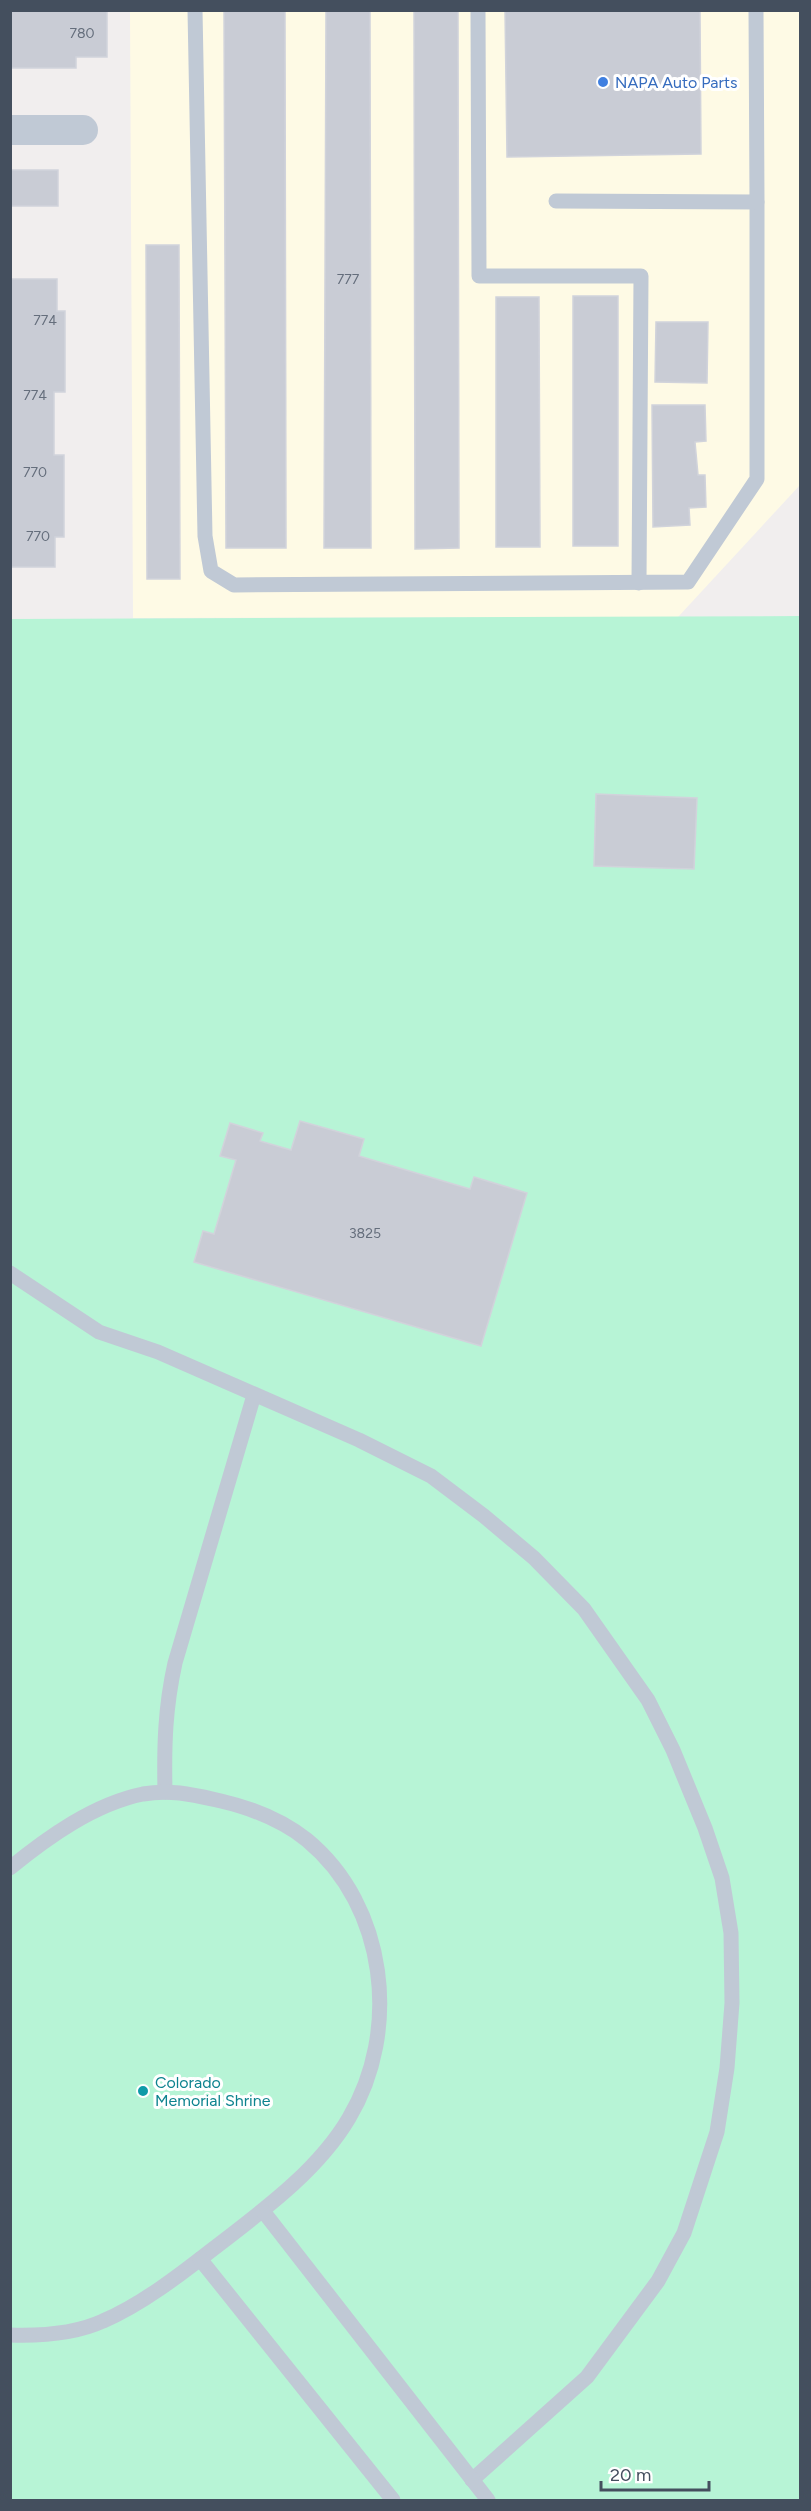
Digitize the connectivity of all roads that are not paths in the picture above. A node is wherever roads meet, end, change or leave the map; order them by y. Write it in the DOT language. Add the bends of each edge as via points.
graph roads {
  1 [pos="195,10"];
  2 [pos="478,10"];
  3 [pos="756,10"];
  4 [pos="10,130"];
  5 [pos="83,130"];
  6 [pos="555,201"];
  7 [pos="757,202"];
  8 [pos="639,583"];
  9 [pos="10,1273"];
  10 [pos="254,1395"];
  11 [pos="165,1792"];
  12 [pos="10,1868"];
  13 [pos="263,2211"];
  14 [pos="200,2259"];
  15 [pos="10,2335"];
  16 [pos="472,2480"];
  17 [pos="393,2500"];
  18 [pos="488,2500"];
  1 -- 8 [label="lane" via="205,536 211,572 234,585"];
  2 -- 8 [label="lane" via="479,276 641,276"];
  3 -- 7 [label="lane"];
  4 -- 5 [label="street"];
  6 -- 7 [label="lane"];
  7 -- 8 [label="lane" via="757,479 688,582"];
  9 -- 10 [label="lane" via="99,1332 158,1352"];
  10 -- 11 [label="lane" via="175,1663 164,1732"];
  10 -- 16 [label="lane" via="431,1476 534,1558 584,1609 648,1700 673,1750 722,1878 731,1933 732,2003 727,2068 717,2132 684,2233 658,2281 587,2377"];
  11 -- 12 [label="lane" via="103,1808 70,1824"];
  11 -- 13 [label="lane" via="178,1791 231,1804 266,1816 306,1839 352,1892 374,1954 380,1988 380,2024 375,2058 365,2087 350,2118 327,2150"];
  13 -- 14 [label="lane"];
  13 -- 16 [label="lane"];
  14 -- 15 [label="lane" via="103,2322 65,2333"];
  14 -- 17 [label="lane"];
  16 -- 18 [label="lane"];
}
